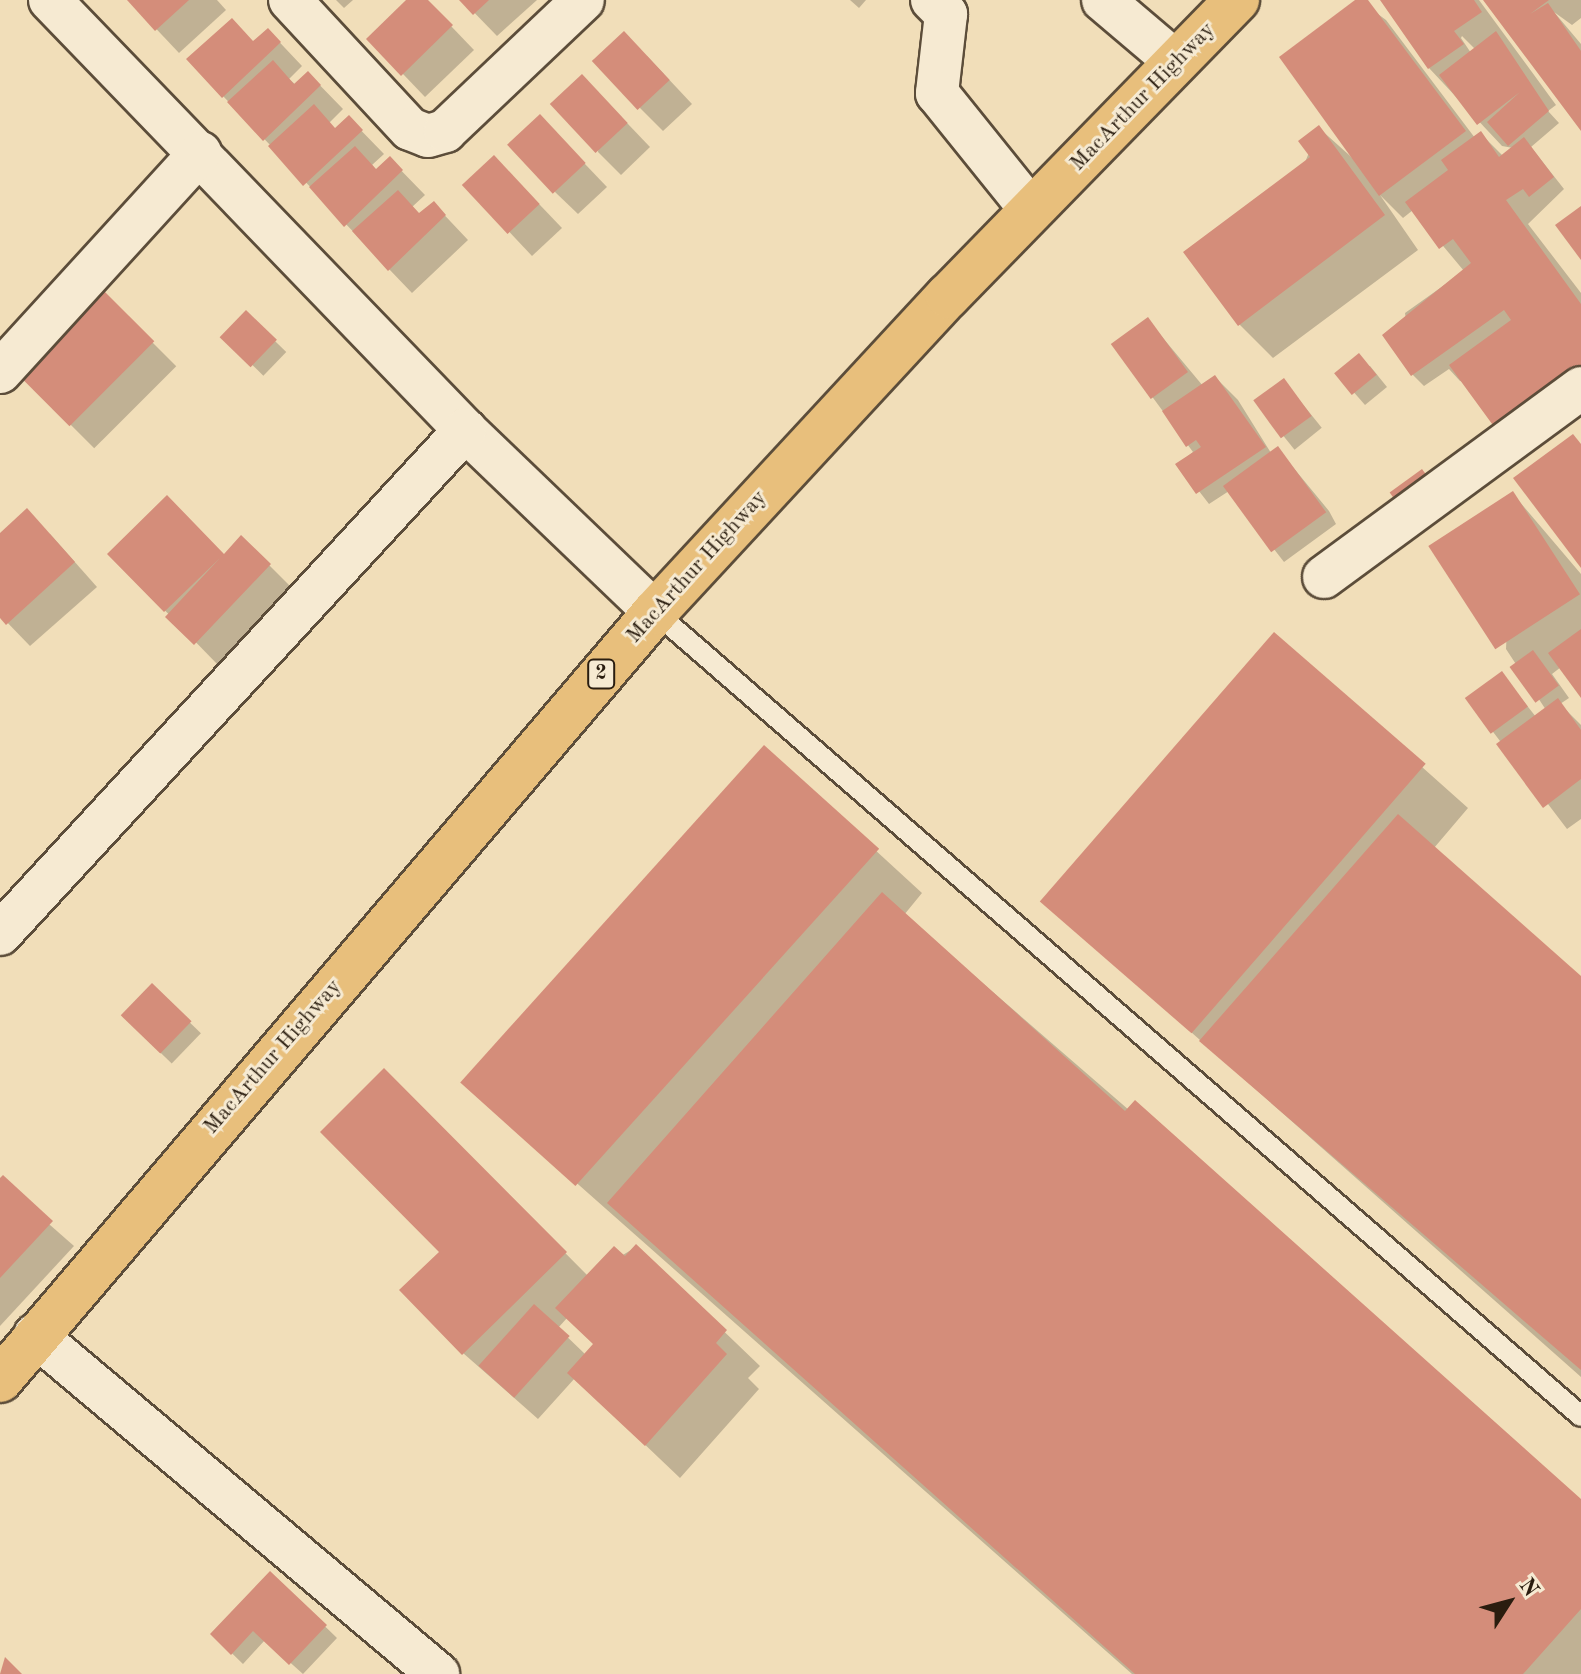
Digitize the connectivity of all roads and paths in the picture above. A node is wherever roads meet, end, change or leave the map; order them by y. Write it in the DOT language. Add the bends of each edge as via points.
graph roads {
  1 [pos="50,0"];
  2 [pos="290,0"];
  3 [pos="583,0"];
  4 [pos="1103,0"];
  5 [pos="1237,0"];
  6 [pos="946,5"];
  7 [pos="1176,62"];
  8 [pos="200,153"];
  9 [pos="1032,211"];
  10 [pos="0,372"];
  11 [pos="1581,388"];
  12 [pos="465,430"];
  13 [pos="1324,577"];
  14 [pos="655,612"];
  15 [pos="0,934"];
  16 [pos="35,1335"];
  17 [pos="0,1380"];
  18 [pos="1581,1416"];
  19 [pos="438,1674"];
  1 -- 8 [label="street"];
  2 -- 3 [label="street" via="410,129 428,136 445,131"];
  4 -- 7 [label="street"];
  5 -- 7 [label="highway, MacArthur Highway / 2"];
  6 -- 9 [label="street" via="937,93"];
  7 -- 9 [label="highway, MacArthur Highway / 2"];
  8 -- 10 [label="street"];
  8 -- 12 [label="street"];
  9 -- 14 [label="highway, MacArthur Highway / 2"];
  11 -- 13 [label="street"];
  12 -- 14 [label="street"];
  12 -- 15 [label="street"];
  14 -- 16 [label="highway, MacArthur Highway / 2"];
  14 -- 18 [label="lane"];
  16 -- 17 [label="highway, MacArthur Highway / 2"];
  16 -- 19 [label="street"];
}
